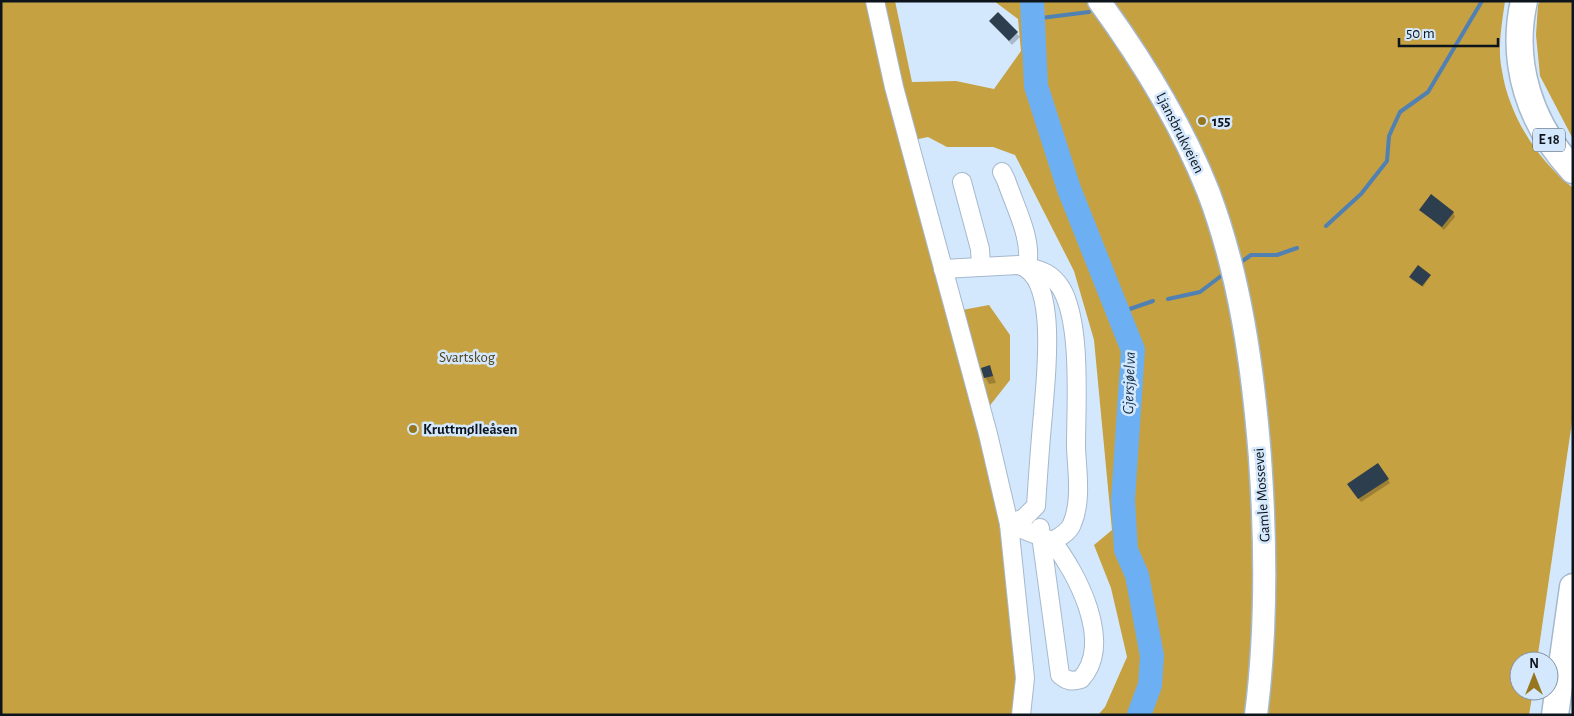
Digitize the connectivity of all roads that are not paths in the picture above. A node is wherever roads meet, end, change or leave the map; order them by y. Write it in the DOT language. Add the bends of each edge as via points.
graph roads {
  1 [pos="875,1"];
  2 [pos="1099,1"];
  3 [pos="1524,1"];
  4 [pos="1573,170"];
  5 [pos="1002,172"];
  6 [pos="962,182"];
  7 [pos="980,266"];
  8 [pos="1027,267"];
  9 [pos="943,268"];
  10 [pos="1233,277"];
  11 [pos="1036,506"];
  12 [pos="1009,524"];
  13 [pos="1047,539"];
  14 [pos="1573,587"];
  15 [pos="1021,715"];
  16 [pos="1256,715"];
  17 [pos="1555,715"];
  1 -- 9 [label="street" via="894,87"];
  2 -- 10 [label="main road, Ljansbrukveien" via="1146,69 1188,146 1213,207"];
  3 -- 4 [label="highway, E 18" via="1519,50 1525,85 1549,140"];
  5 -- 8 [label="street" via="1025,235 1029,252"];
  6 -- 7 [label="street" via="980,249"];
  7 -- 8 [label="street"];
  7 -- 9 [label="street"];
  8 -- 11 [label="street" via="1042,293 1048,337"];
  8 -- 13 [label="street" via="1044,270 1062,290 1072,326 1076,359 1075,514 1072,526 1063,535"];
  9 -- 12 [label="street"];
  10 -- 16 [label="main road, Gamle Mossevei" via="1252,377 1264,518 1265,618"];
  11 -- 12 [label="street" via="1024,518"];
  11 -- 13 [label="street"];
  12 -- 13 [label="street"];
  12 -- 15 [label="street" via="1024,668"];
  13 -- 13 [label="street" via="1060,676 1074,682 1081,680 1092,663 1089,609 1081,584"];
  14 -- 17 [label="highway"];
}
